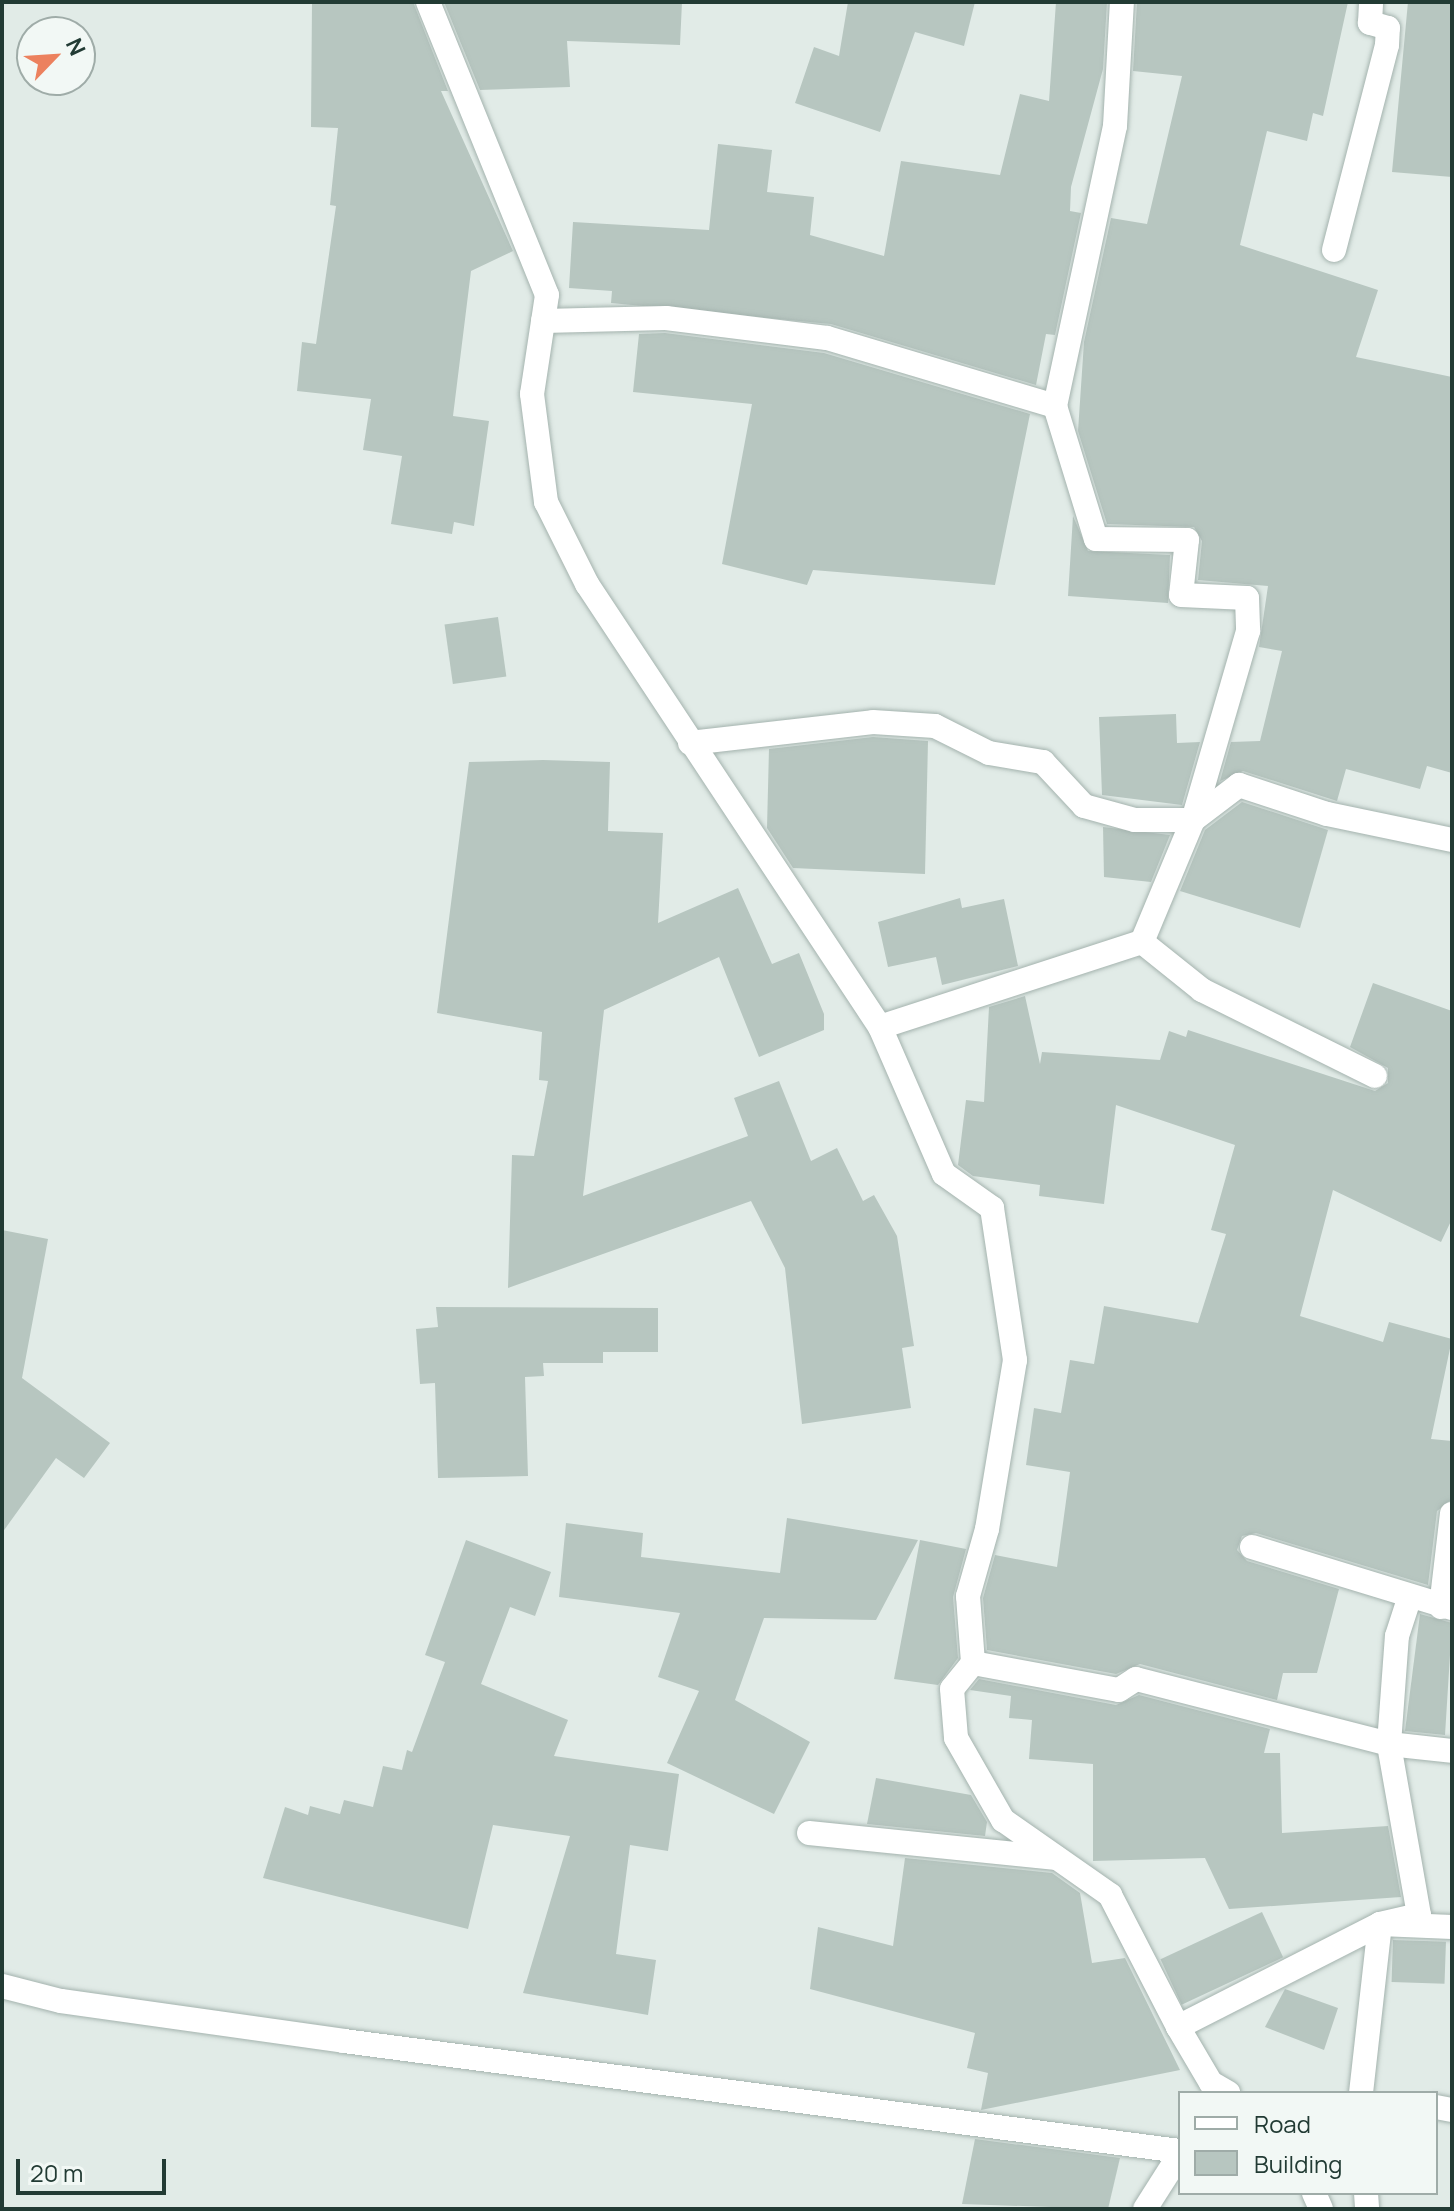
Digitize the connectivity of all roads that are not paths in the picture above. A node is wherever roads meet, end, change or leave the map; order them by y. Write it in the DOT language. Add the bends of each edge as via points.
graph roads {
  1 [pos="428,2"];
  2 [pos="1122,2"];
  3 [pos="1371,2"];
  4 [pos="1334,250"];
  5 [pos="543,321"];
  6 [pos="1055,406"];
  7 [pos="690,743"];
  8 [pos="1193,820"];
  9 [pos="1452,840"];
  10 [pos="1142,942"];
  11 [pos="880,1027"];
  12 [pos="1375,1076"];
  13 [pos="1452,1514"];
  14 [pos="1252,1547"];
  15 [pos="1409,1598"];
  16 [pos="1446,1607"];
  17 [pos="973,1663"];
  18 [pos="1389,1744"];
  19 [pos="1452,1751"];
  20 [pos="809,1833"];
  21 [pos="1061,1858"];
  22 [pos="1380,1924"];
  23 [pos="1452,1927"];
  24 [pos="2,1986"];
  25 [pos="1178,2027"];
  26 [pos="1225,2091"];
  27 [pos="1361,2091"];
  28 [pos="1175,2157"];
  29 [pos="1145,2209"];
  1 -- 5 [label="street" via="489,164 535,257 547,295"];
  2 -- 6 [label="street" via="1115,126"];
  3 -- 4 [label="street" via="1370,23 1388,28 1387,45"];
  5 -- 6 [label="street" via="666,318 827,338"];
  5 -- 7 [label="street" via="532,394 546,502 587,584"];
  6 -- 8 [label="street" via="1096,539 1187,540 1181,595 1247,598 1248,631"];
  7 -- 8 [label="street" via="873,722 935,726 989,753 1043,762 1084,806 1135,820"];
  7 -- 11 [label="street"];
  8 -- 9 [label="street" via="1239,785 1327,814"];
  8 -- 10 [label="street"];
  10 -- 11 [label="street"];
  10 -- 12 [label="street" via="1202,990"];
  11 -- 17 [label="street" via="944,1174 992,1208 1008,1280 1015,1360 987,1529 968,1596"];
  13 -- 16 [label="street"];
  14 -- 15 [label="street"];
  15 -- 16 [label="street"];
  15 -- 18 [label="street" via="1397,1636"];
  17 -- 18 [label="street" via="1119,1690 1136,1679"];
  17 -- 21 [label="street" via="952,1689 956,1738 1003,1820"];
  18 -- 19 [label="street"];
  18 -- 22 [label="street" via="1419,1915"];
  20 -- 21 [label="street"];
  21 -- 25 [label="street" via="1110,1895"];
  22 -- 23 [label="street"];
  22 -- 25 [label="street"];
  22 -- 27 [label="street"];
  24 -- 28 [label="street" via="61,2001"];
  25 -- 26 [label="street" via="1211,2083"];
  28 -- 29 [label="street"];
}
